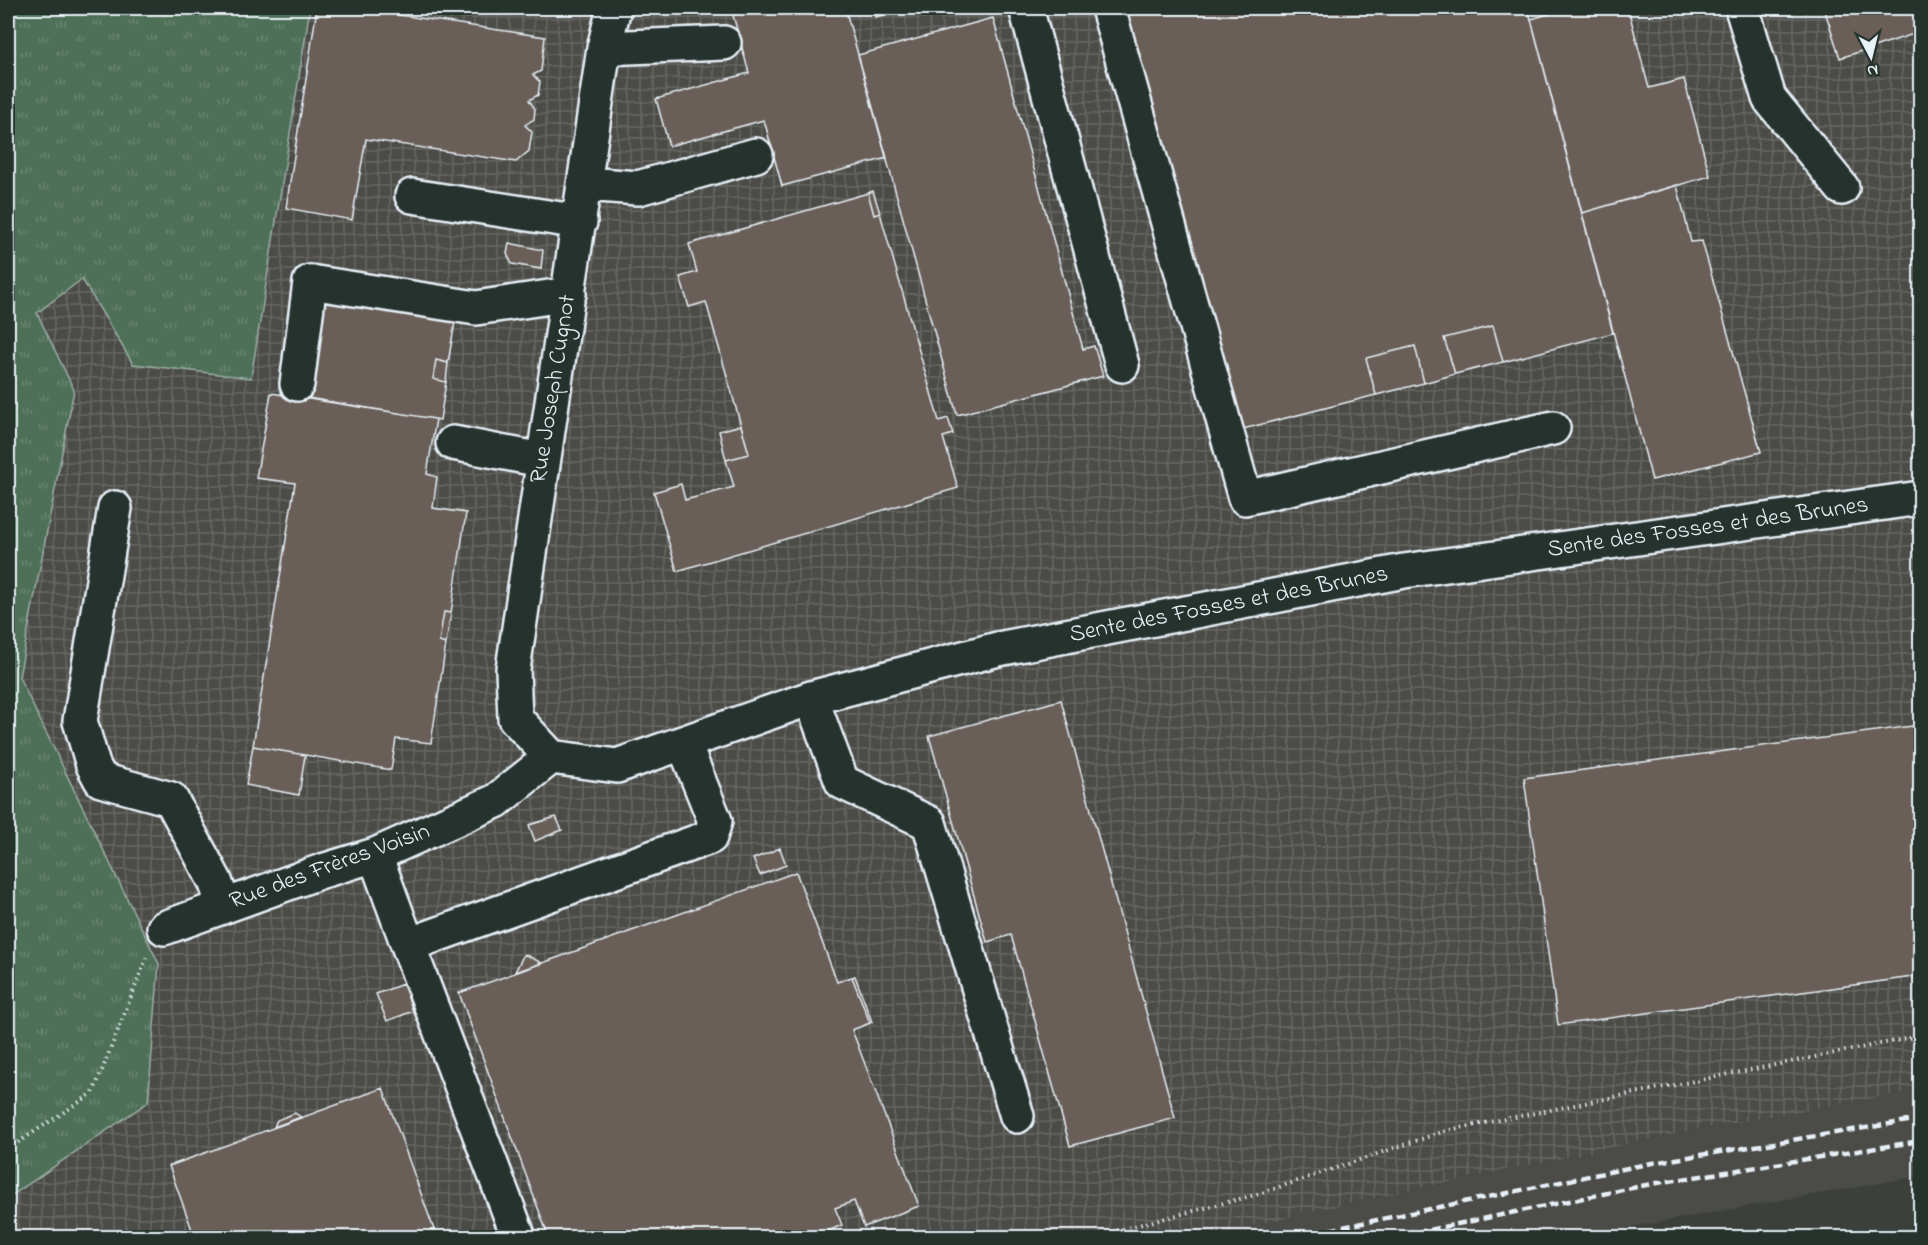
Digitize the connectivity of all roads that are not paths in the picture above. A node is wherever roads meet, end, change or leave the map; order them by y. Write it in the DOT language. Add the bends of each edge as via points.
graph roads {
  1 [pos="614,8"];
  2 [pos="1026,8"];
  3 [pos="1108,8"];
  4 [pos="1742,8"];
  5 [pos="724,43"];
  6 [pos="604,48"];
  7 [pos="756,155"];
  8 [pos="585,184"];
  9 [pos="1842,188"];
  10 [pos="412,196"];
  11 [pos="580,222"];
  12 [pos="569,294"];
  13 [pos="1122,365"];
  14 [pos="297,384"];
  15 [pos="1553,428"];
  16 [pos="453,443"];
  17 [pos="542,460"];
  18 [pos="1920,498"];
  19 [pos="115,508"];
  20 [pos="811,698"];
  21 [pos="684,744"];
  22 [pos="551,757"];
  23 [pos="375,855"];
  24 [pos="224,906"];
  25 [pos="164,928"];
  26 [pos="408,945"];
  27 [pos="1017,1116"];
  28 [pos="519,1238"];
  1 -- 6 [label="street, Rue Joseph Cugnot"];
  2 -- 13 [label="street"];
  3 -- 15 [label="street" via="1245,498"];
  4 -- 9 [label="street" via="1770,98"];
  5 -- 6 [label="street"];
  6 -- 8 [label="street, Rue Joseph Cugnot"];
  7 -- 8 [label="street" via="638,188"];
  8 -- 11 [label="street, Rue Joseph Cugnot"];
  10 -- 11 [label="street"];
  11 -- 12 [label="street, Rue Joseph Cugnot"];
  12 -- 14 [label="street" via="476,308 310,282"];
  12 -- 17 [label="street, Rue Joseph Cugnot"];
  16 -- 17 [label="street"];
  17 -- 22 [label="street, Rue Joseph Cugnot" via="513,669 515,718"];
  18 -- 20 [label="street, Sente des Fosses et des Brunes" via="1404,571 998,649"];
  19 -- 24 [label="street" via="80,720 101,780 171,799 215,881"];
  20 -- 21 [label="street, Sente des Fosses et des Brunes"];
  20 -- 27 [label="street" via="842,782 928,824"];
  21 -- 22 [label="street, Sente des Fosses et des Brunes" via="617,766"];
  21 -- 26 [label="street" via="715,821 710,837"];
  22 -- 23 [label="street, Rue des Frères Voisin" via="496,801"];
  23 -- 24 [label="street, Rue des Frères Voisin"];
  23 -- 26 [label="street"];
  24 -- 25 [label="street, Rue des Frères Voisin"];
  26 -- 28 [label="street"];
}
